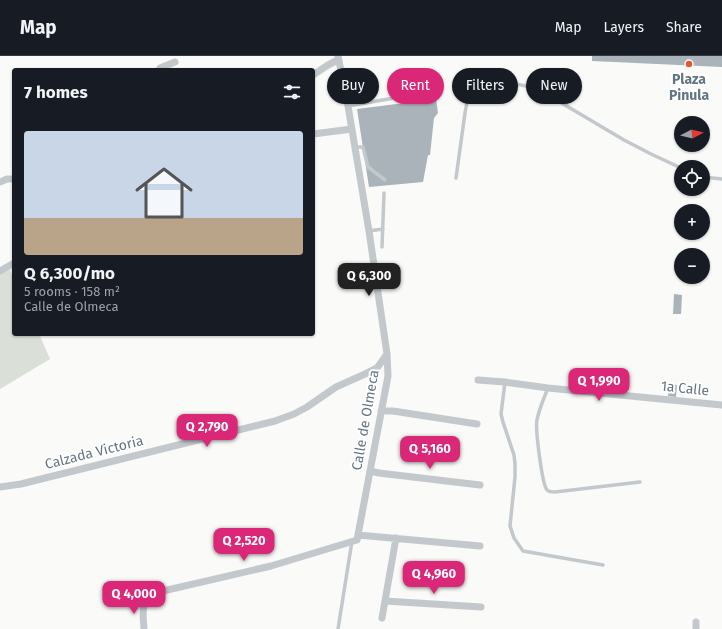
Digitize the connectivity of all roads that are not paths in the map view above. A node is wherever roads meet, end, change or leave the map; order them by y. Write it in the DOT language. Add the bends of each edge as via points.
graph roads {
  1 [pos="338,58"];
  2 [pos="175,62"];
  3 [pos="160,68"];
  4 [pos="315,74"];
  5 [pos="387,99"];
  6 [pos="348,106"];
  7 [pos="352,129"];
  8 [pos="315,134"];
  9 [pos="355,147"];
  10 [pos="674,165"];
  11 [pos="456,178"];
  12 [pos="710,178"];
  13 [pos="12,179"];
  14 [pos="722,179"];
  15 [pos="385,180"];
  16 [pos="0,182"];
  17 [pos="384,193"];
  18 [pos="382,229"];
  19 [pos="369,231"];
  20 [pos="382,247"];
  21 [pos="12,264"];
  22 [pos="0,271"];
  23 [pos="387,354"];
  24 [pos="478,380"];
  25 [pos="505,382"];
  26 [pos="548,388"];
  27 [pos="722,405"];
  28 [pos="381,411"];
  29 [pos="477,424"];
  30 [pos="370,471"];
  31 [pos="640,482"];
  32 [pos="480,485"];
  33 [pos="0,487"];
  34 [pos="358,535"];
  35 [pos="396,538"];
  36 [pos="352,541"];
  37 [pos="480,546"];
  38 [pos="603,565"];
  39 [pos="385,601"];
  40 [pos="481,608"];
  41 [pos="382,618"];
  42 [pos="144,629"];
  43 [pos="338,629"];
  1 -- 4 [label="street"];
  1 -- 6 [label="street, Calle de Olmeca"];
  2 -- 3 [label="street"];
  5 -- 6 [label="lane"];
  6 -- 7 [label="street, Calle de Olmeca"];
  7 -- 8 [label="street"];
  7 -- 9 [label="street, Calle de Olmeca"];
  9 -- 15 [label="lane" via="363,147 368,167"];
  9 -- 19 [label="street, Calle de Olmeca"];
  10 -- 11 [label="lane" via="624,140 543,92 532,87 504,84 482,91 467,102"];
  12 -- 14 [label="lane"];
  13 -- 16 [label="street"];
  17 -- 18 [label="lane"];
  18 -- 19 [label="lane"];
  18 -- 20 [label="lane"];
  19 -- 23 [label="street, Calle de Olmeca"];
  21 -- 22 [label="street"];
  23 -- 28 [label="street, Calle de Olmeca" via="388,376"];
  23 -- 33 [label="street, Calzada Victoria" via="376,368 336,387 294,414 275,421"];
  24 -- 25 [label="street, 1a Calle"];
  25 -- 26 [label="street, 1a Calle"];
  25 -- 38 [label="lane" via="501,414 515,464 510,526 514,538 523,552"];
  26 -- 27 [label="street, 1a Calle"];
  26 -- 31 [label="lane" via="537,421 546,489 555,492"];
  28 -- 29 [label="street"];
  28 -- 30 [label="street, Calle de Olmeca"];
  30 -- 32 [label="street"];
  30 -- 34 [label="street, Calle de Olmeca"];
  34 -- 35 [label="street"];
  34 -- 36 [label="street" via="357,540"];
  35 -- 37 [label="street"];
  35 -- 39 [label="street"];
  36 -- 42 [label="street" via="271,566 150,594 145,601 143,612"];
  36 -- 43 [label="lane"];
  39 -- 40 [label="street"];
  39 -- 41 [label="street"];
}
